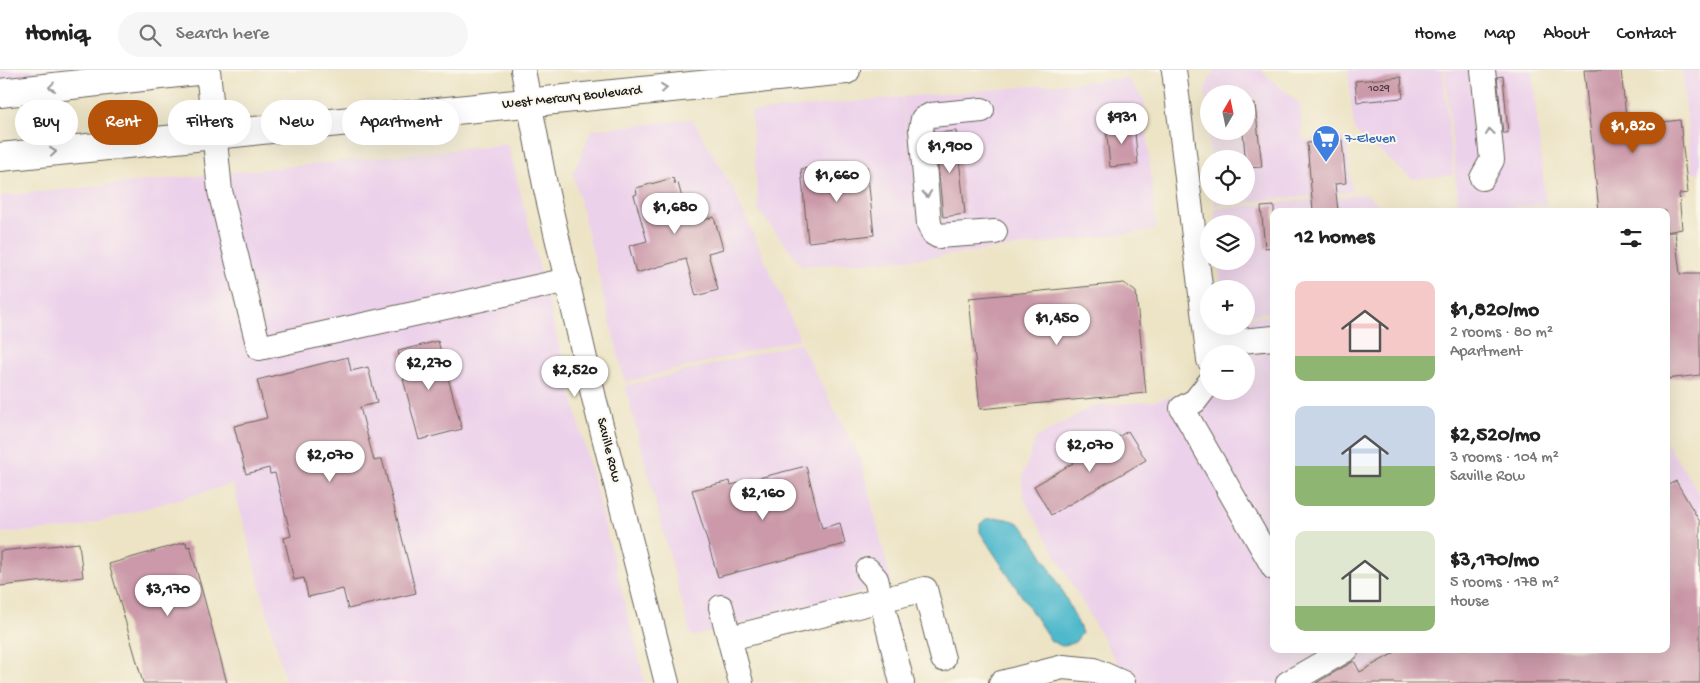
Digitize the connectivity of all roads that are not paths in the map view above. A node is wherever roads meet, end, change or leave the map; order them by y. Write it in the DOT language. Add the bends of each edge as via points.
graph roads {
  1 [pos="207,70"];
  2 [pos="523,70"];
  3 [pos="846,70"];
  4 [pos="1174,70"];
  5 [pos="1483,70"];
  6 [pos="0,93"];
  7 [pos="210,100"];
  8 [pos="528,102"];
  9 [pos="982,110"];
  10 [pos="251,131"];
  11 [pos="168,140"];
  12 [pos="215,145"];
  13 [pos="0,157"];
  14 [pos="1482,178"];
  15 [pos="995,232"];
  16 [pos="568,280"];
  17 [pos="1270,339"];
  18 [pos="1207,345"];
  19 [pos="1241,345"];
  20 [pos="1200,395"];
  21 [pos="1270,561"];
  22 [pos="868,570"];
  23 [pos="881,600"];
  24 [pos="722,607"];
  25 [pos="730,638"];
  26 [pos="1323,655"];
  27 [pos="943,659"];
  28 [pos="667,683"];
  29 [pos="741,683"];
  30 [pos="902,683"];
  31 [pos="1001,683"];
  32 [pos="1123,683"];
  33 [pos="1288,683"];
  1 -- 6 [label="main road, one-way"];
  1 -- 7 [label="street"];
  2 -- 8 [label="street, Saville Row"];
  8 -- 3 [label="main road, West Mercury Boulevard, one-way"];
  4 -- 18 [label="street"];
  14 -- 5 [label="street, one-way" via="1492,160"];
  8 -- 10 [label="main road, West Mercury Boulevard"];
  8 -- 16 [label="street, Saville Row"];
  9 -- 15 [label="street, one-way" via="931,114 923,119 921,129 929,224 938,236"];
  13 -- 11 [label="main road, West Mercury Boulevard, one-way"];
  12 -- 16 [label="street" via="220,191 259,348"];
  16 -- 28 [label="street, Saville Row"];
  17 -- 19 [label="street"];
  20 -- 21 [label="street" via="1182,408"];
  22 -- 23 [label="street" via="876,579"];
  23 -- 25 [label="street"];
  23 -- 27 [label="street" via="925,589"];
  23 -- 30 [label="street"];
  24 -- 25 [label="street"];
  25 -- 29 [label="street"];
  26 -- 33 [label="street"];
  31 -- 32 [label="street" via="1063,667 1094,670"];
}
